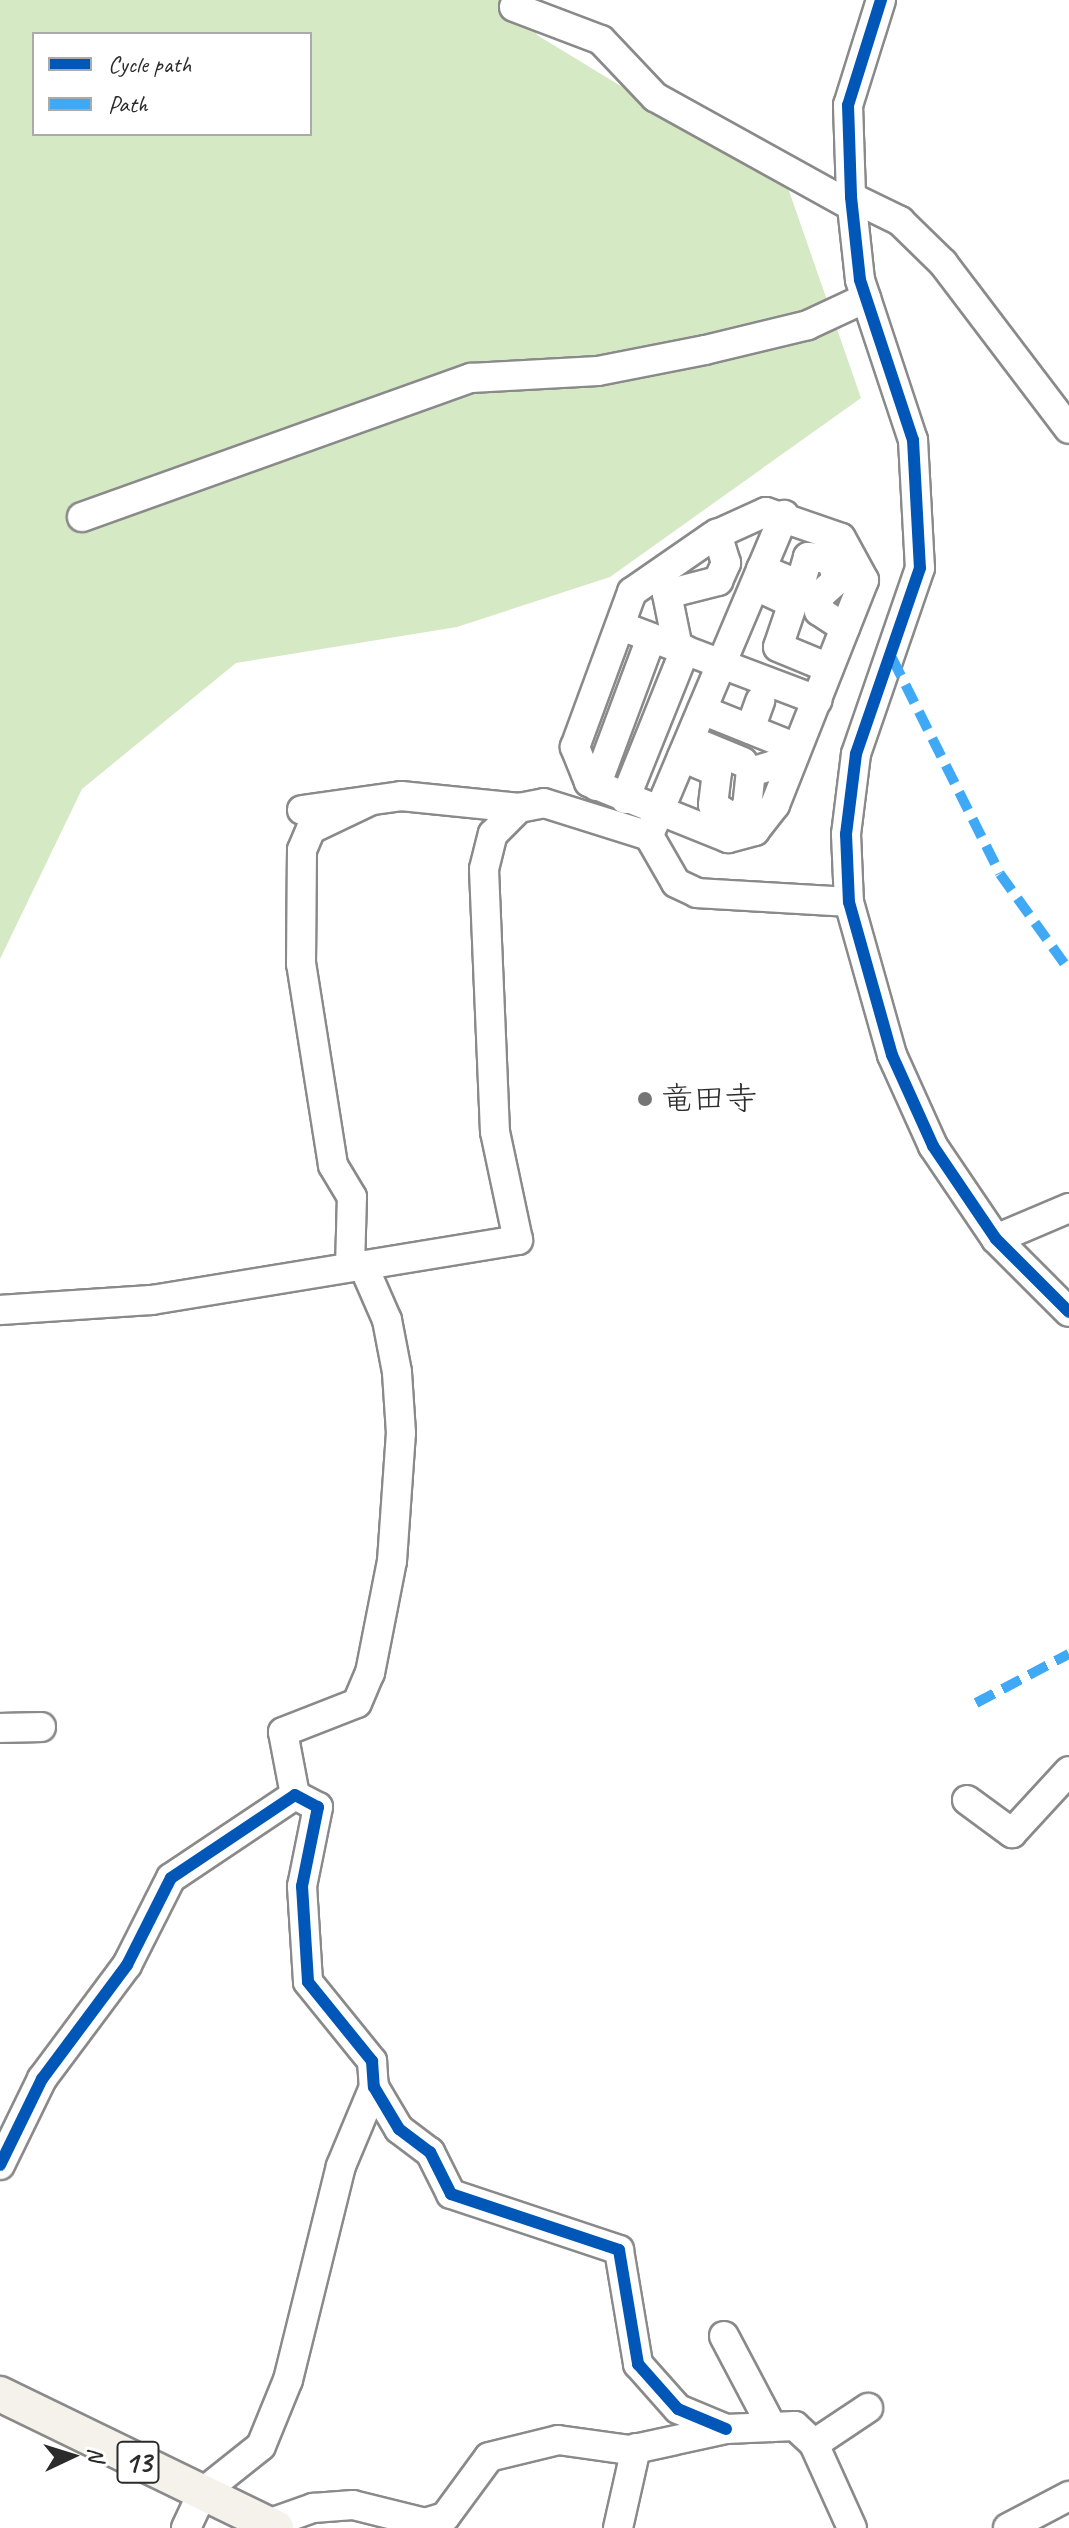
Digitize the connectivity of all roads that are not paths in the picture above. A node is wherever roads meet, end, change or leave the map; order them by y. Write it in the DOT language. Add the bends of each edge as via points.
graph roads {
  1 [pos="881,0"];
  2 [pos="514,7"];
  3 [pos="852,201"];
  4 [pos="866,298"];
  5 [pos="1069,429"];
  6 [pos="784,515"];
  7 [pos="82,517"];
  8 [pos="717,533"];
  9 [pos="758,577"];
  10 [pos="621,626"];
  11 [pos="845,628"];
  12 [pos="651,638"];
  13 [pos="682,649"];
  14 [pos="721,664"];
  15 [pos="829,668"];
  16 [pos="817,700"];
  17 [pos="760,701"];
  18 [pos="702,710"];
  19 [pos="750,729"];
  20 [pos="686,748"];
  21 [pos="792,760"];
  22 [pos="743,762"];
  23 [pos="596,786"];
  24 [pos="625,799"];
  25 [pos="370,801"];
  26 [pos="519,808"];
  27 [pos="302,810"];
  28 [pos="653,825"];
  29 [pos="849,902"];
  30 [pos="1069,1208"];
  31 [pos="996,1239"];
  32 [pos="356,1266"];
  33 [pos="0,1310"];
  34 [pos="1069,1312"];
  35 [pos="41,1727"];
  36 [pos="0,1728"];
  37 [pos="1069,1771"];
  38 [pos="295,1795"];
  39 [pos="967,1800"];
  40 [pos="374,2087"];
  41 [pos="0,2165"];
  42 [pos="724,2336"];
  43 [pos="0,2394"];
  44 [pos="868,2408"];
  45 [pos="772,2427"];
  46 [pos="726,2429"];
  47 [pos="814,2444"];
  48 [pos="636,2448"];
  49 [pos="202,2493"];
  50 [pos="1069,2496"];
  51 [pos="272,2526"];
  52 [pos="186,2528"];
  53 [pos="618,2528"];
  54 [pos="852,2528"];
  55 [pos="1008,2528"];
  1 -- 3 [label="street" via="848,105"];
  2 -- 3 [label="street" via="601,40 655,97"];
  3 -- 4 [label="street"];
  3 -- 5 [label="street" via="900,221 943,263"];
  4 -- 7 [label="street" via="808,325 705,350 598,371 471,378"];
  4 -- 29 [label="street" via="913,440 920,568 856,754 846,834"];
  6 -- 8 [label="street" via="766,512"];
  6 -- 9 [label="street"];
  6 -- 11 [label="street" via="854,551 864,580"];
  8 -- 10 [label="street" via="642,581"];
  8 -- 13 [label="street" via="726,563 718,581 667,594"];
  9 -- 11 [label="street" via="800,585 808,557 835,563 838,579 819,596 819,611"];
  9 -- 14 [label="street"];
  9 -- 15 [label="street" via="793,603 778,647"];
  10 -- 12 [label="street"];
  10 -- 23 [label="street" via="575,747 581,775"];
  11 -- 15 [label="street"];
  12 -- 13 [label="street"];
  12 -- 23 [label="street"];
  13 -- 14 [label="street"];
  13 -- 24 [label="street"];
  14 -- 16 [label="street"];
  14 -- 18 [label="street"];
  15 -- 16 [label="street"];
  16 -- 21 [label="street"];
  17 -- 19 [label="street"];
  18 -- 19 [label="street"];
  18 -- 20 [label="street"];
  19 -- 21 [label="street"];
  20 -- 21 [label="street" via="717,772 713,805 733,818 747,808 751,772"];
  20 -- 22 [label="street"];
  20 -- 28 [label="street"];
  21 -- 28 [label="street" via="766,821 742,836"];
  23 -- 24 [label="street"];
  24 -- 28 [label="street"];
  25 -- 26 [label="street" via="401,796"];
  25 -- 27 [label="street"];
  25 -- 32 [label="street" via="311,829 302,850 301,964 333,1165 352,1197"];
  26 -- 28 [label="street" via="544,803"];
  26 -- 32 [label="street" via="493,834 484,869 495,1132 518,1240"];
  28 -- 29 [label="street" via="676,883 697,893"];
  29 -- 31 [label="street" via="892,1055 933,1146"];
  30 -- 31 [label="street"];
  31 -- 34 [label="street"];
  32 -- 33 [label="street" via="152,1300"];
  32 -- 38 [label="street" via="387,1320 397,1372 401,1433 392,1561 370,1673 357,1703 283,1732"];
  35 -- 36 [label="street"];
  37 -- 39 [label="street" via="1012,1833"];
  38 -- 40 [label="street" via="318,1807 302,1886 308,1982 372,2061"];
  38 -- 41 [label="street" via="171,1878 127,1965 42,2079"];
  40 -- 46 [label="street" via="399,2129 430,2152 451,2194 619,2250 633,2355 678,2409"];
  40 -- 49 [label="street" via="341,2166 288,2380 261,2446"];
  42 -- 45 [label="street"];
  43 -- 49 [label="main road, 13"];
  44 -- 47 [label="street"];
  45 -- 46 [label="street"];
  45 -- 47 [label="street" via="795,2426"];
  46 -- 48 [label="street"];
  47 -- 54 [label="street"];
  48 -- 51 [label="street" via="558,2440 489,2457 445,2517 425,2523 353,2505 313,2508"];
  48 -- 53 [label="street"];
  49 -- 51 [label="main road, 13"];
  49 -- 52 [label="street"];
  50 -- 55 [label="street"];
}
